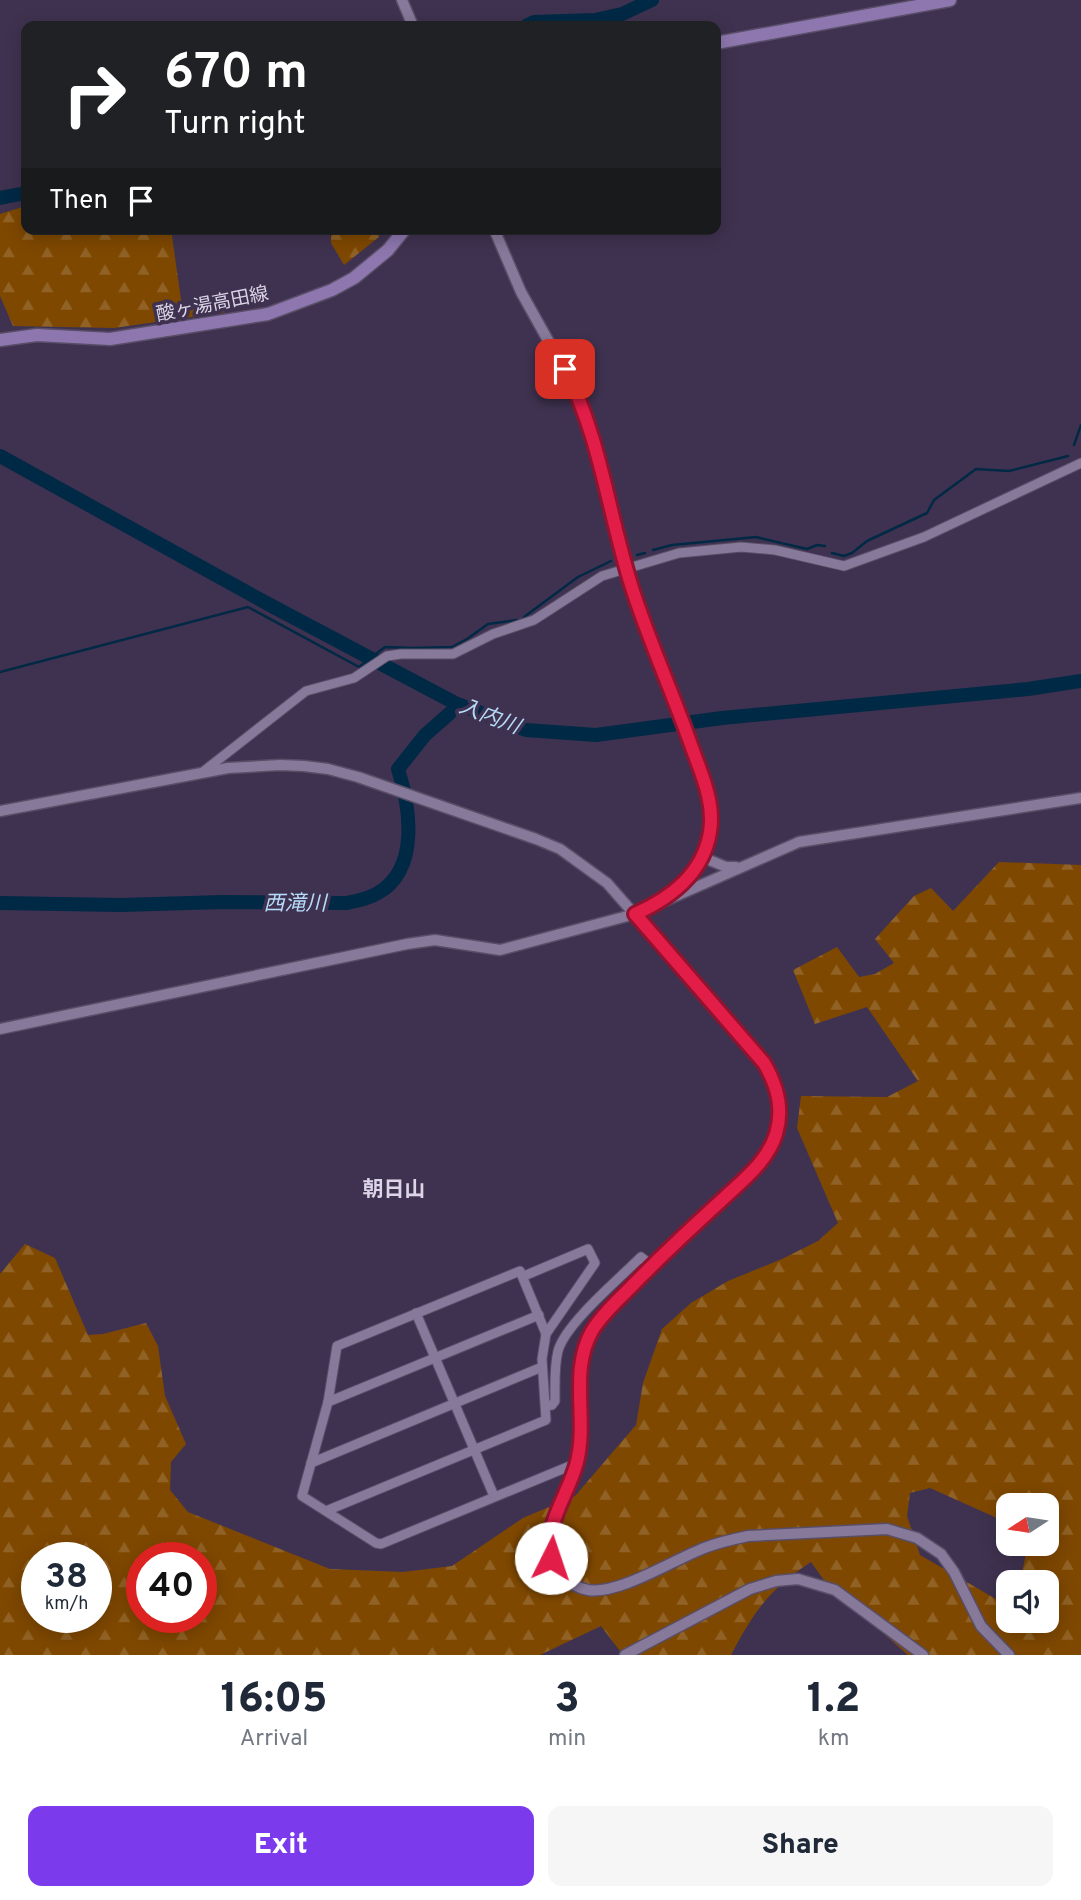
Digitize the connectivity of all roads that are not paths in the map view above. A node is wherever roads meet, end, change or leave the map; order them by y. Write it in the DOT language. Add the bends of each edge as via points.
graph roads {
  1 [pos="402,0"];
  2 [pos="895,0"];
  3 [pos="950,0"];
  4 [pos="886,12"];
  5 [pos="410,21"];
  6 [pos="721,42"];
  7 [pos="400,235"];
  8 [pos="497,235"];
  9 [pos="0,340"];
  10 [pos="1081,463"];
  11 [pos="627,568"];
  12 [pos="202,772"];
  13 [pos="1081,798"];
  14 [pos="0,811"];
  15 [pos="702,857"];
  16 [pos="742,866"];
  17 [pos="658,904"];
  18 [pos="635,914"];
  19 [pos="0,1029"];
  20 [pos="651,1265"];
  21 [pos="524,1276"];
  22 [pos="416,1313"];
  23 [pos="538,1315"];
  24 [pos="546,1334"];
  25 [pos="436,1359"];
  26 [pos="542,1367"];
  27 [pos="328,1402"];
  28 [pos="454,1403"];
  29 [pos="546,1406"];
  30 [pos="474,1450"];
  31 [pos="311,1463"];
  32 [pos="577,1463"];
  33 [pos="494,1496"];
  34 [pos="326,1511"];
  35 [pos="625,1655"];
  36 [pos="923,1655"];
  37 [pos="1009,1655"];
  1 -- 5 [label="street"];
  2 -- 4 [label="street"];
  3 -- 4 [label="main road"];
  4 -- 6 [label="main road"];
  7 -- 9 [label="main road, 酸ヶ湯高田線" via="354,278 268,314 110,339 37,335"];
  8 -- 11 [label="street" via="585,414"];
  10 -- 11 [label="street" via="924,537 844,566 741,547 679,553"];
  11 -- 12 [label="street" via="602,576 534,620 453,654 387,656 354,678 306,691"];
  11 -- 15 [label="street" via="709,799 710,829"];
  12 -- 14 [label="street"];
  12 -- 18 [label="street" via="304,766 400,791 560,849 607,883"];
  13 -- 16 [label="street" via="799,842"];
  15 -- 16 [label="street" via="726,867"];
  15 -- 17 [label="street" via="690,877"];
  16 -- 17 [label="street"];
  17 -- 18 [label="street"];
  18 -- 19 [label="street" via="500,950 435,940 407,944"];
  18 -- 20 [label="street" via="758,1055 773,1079 779,1106 776,1134 763,1160"];
  20 -- 29 [label="street" via="641,1257 564,1338 556,1360 555,1401"];
  20 -- 32 [label="street" via="602,1317 586,1346 579,1370"];
  21 -- 22 [label="street" via="520,1271"];
  21 -- 23 [label="street"];
  21 -- 24 [label="street" via="588,1250 595,1262"];
  22 -- 25 [label="street"];
  22 -- 27 [label="street" via="337,1346"];
  23 -- 24 [label="street"];
  23 -- 25 [label="street"];
  24 -- 26 [label="street"];
  25 -- 27 [label="street"];
  25 -- 28 [label="street"];
  26 -- 28 [label="street"];
  26 -- 29 [label="street"];
  27 -- 31 [label="street"];
  28 -- 30 [label="street"];
  28 -- 31 [label="street"];
  29 -- 30 [label="street" via="546,1420"];
  30 -- 33 [label="street"];
  30 -- 34 [label="street"];
  31 -- 34 [label="street" via="302,1496"];
  32 -- 33 [label="street"];
  32 -- 37 [label="street" via="549,1542 556,1569 578,1587 613,1588 727,1540 748,1536 887,1530 917,1538 940,1554 981,1626"];
  33 -- 34 [label="street" via="378,1544"];
  35 -- 36 [label="street" via="750,1589 798,1579 835,1590"];
}
